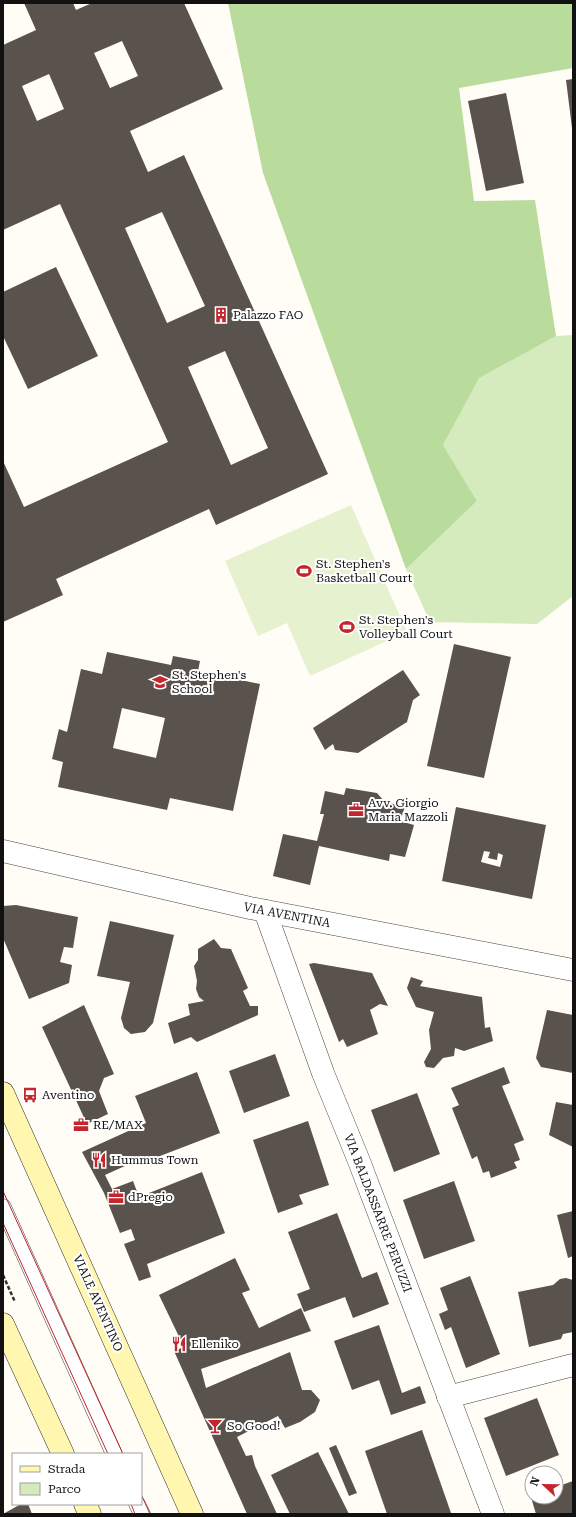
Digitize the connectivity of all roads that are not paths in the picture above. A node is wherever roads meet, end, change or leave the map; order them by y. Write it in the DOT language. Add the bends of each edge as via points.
graph roads {
  1 [pos="3,851"];
  2 [pos="265,911"];
  3 [pos="573,970"];
  4 [pos="3,1093"];
  5 [pos="3,1207"];
  6 [pos="3,1324"];
  7 [pos="573,1365"];
  8 [pos="448,1397"];
  9 [pos="63,1453"];
  10 [pos="114,1453"];
  11 [pos="86,1505"];
  12 [pos="138,1505"];
  13 [pos="90,1514"];
  14 [pos="142,1514"];
  15 [pos="192,1514"];
  16 [pos="493,1514"];
  1 -- 2 [label="street, VIA AVENTINA"];
  2 -- 3 [label="street, VIA AVENTINA"];
  2 -- 8 [label="street, VIA BALDASSARRE PERUZZI" via="323,1074 359,1161"];
  4 -- 15 [label="main road, VIALE AVENTINO"];
  5 -- 10 [label="lane"];
  6 -- 9 [label="main road"];
  7 -- 8 [label="street"];
  8 -- 16 [label="street, VIA BALDASSARRE PERUZZI"];
  11 -- 13 [label="main road"];
  12 -- 14 [label="lane"];
}
